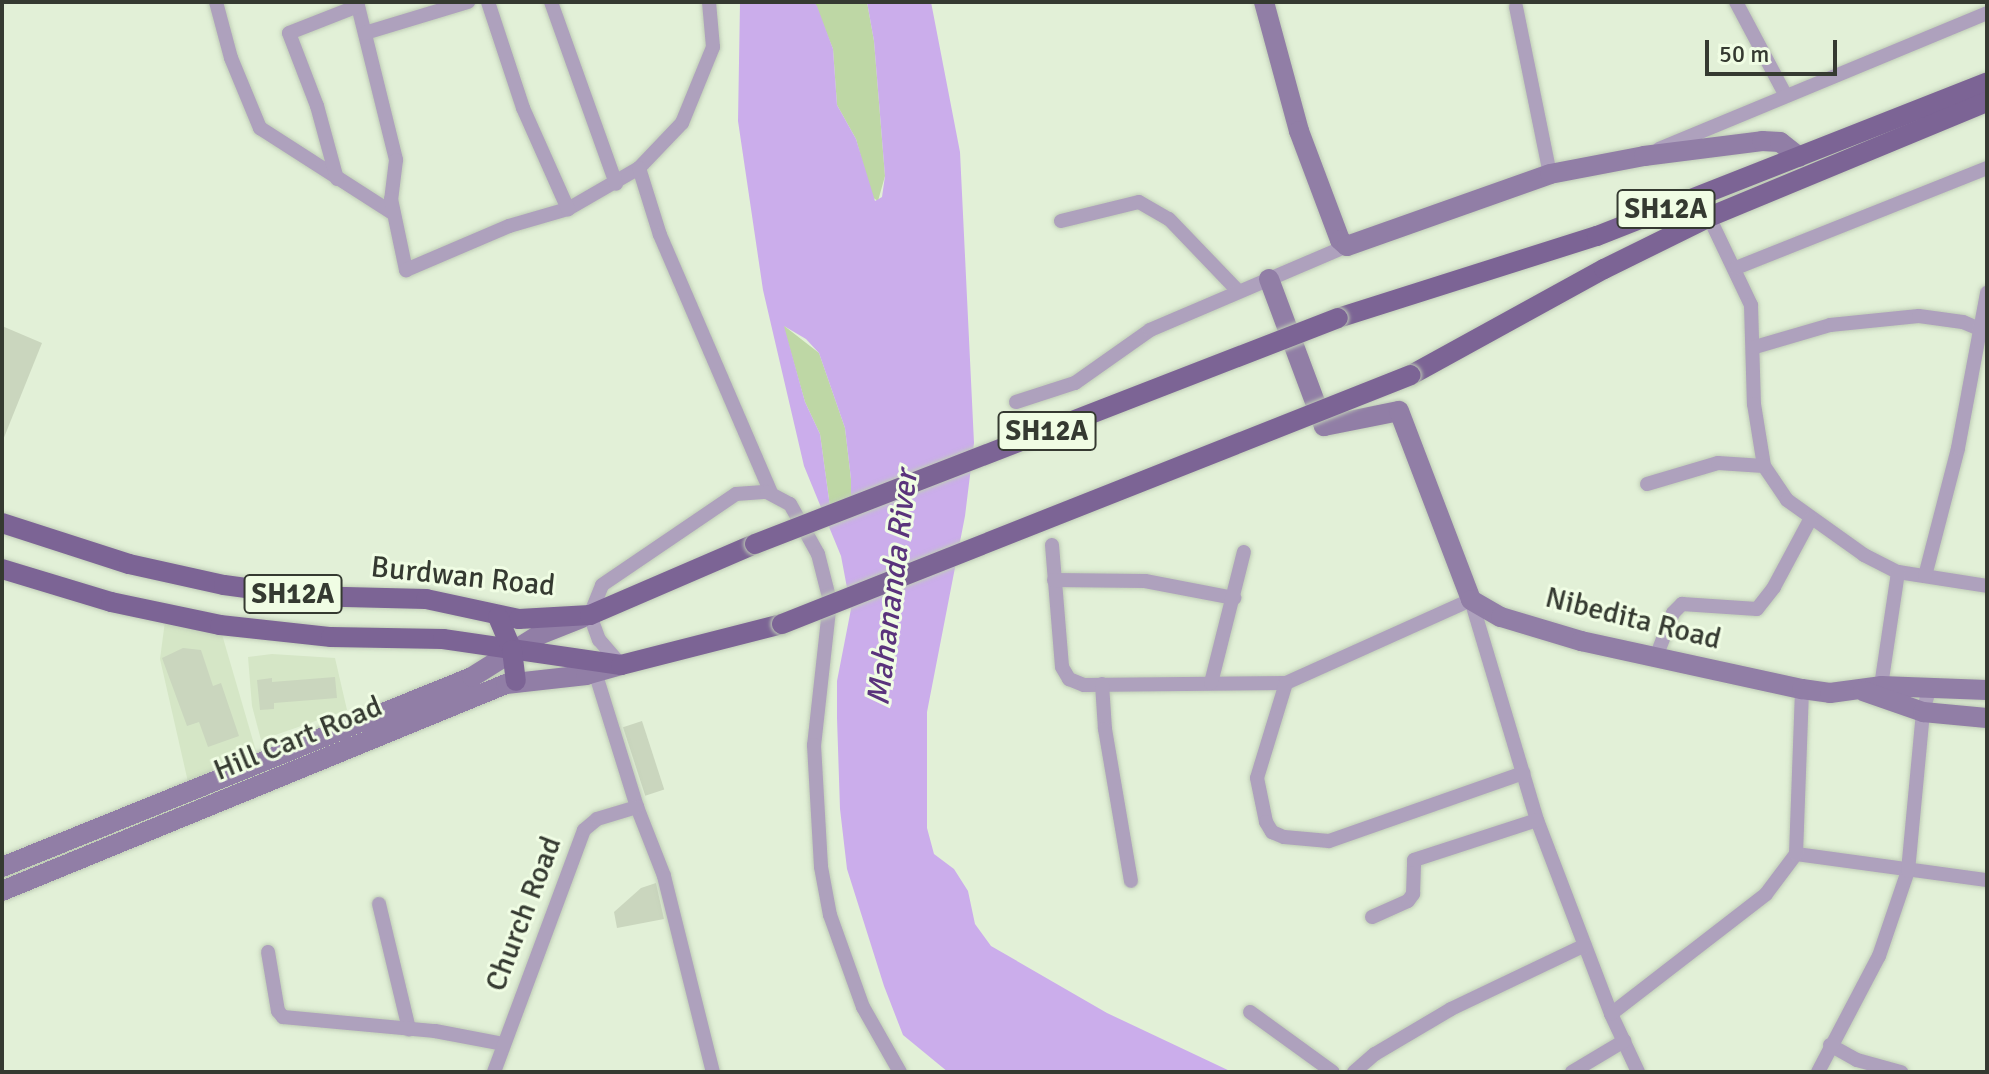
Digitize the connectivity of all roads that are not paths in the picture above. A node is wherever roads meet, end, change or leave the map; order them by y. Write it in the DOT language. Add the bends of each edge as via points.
graph roads {
  1 [pos="216,2"];
  2 [pos="468,2"];
  3 [pos="488,2"];
  4 [pos="551,2"];
  5 [pos="709,2"];
  6 [pos="1736,2"];
  7 [pos="1268,3"];
  8 [pos="358,4"];
  9 [pos="1516,7"];
  10 [pos="1987,13"];
  11 [pos="365,33"];
  12 [pos="1987,82"];
  13 [pos="1785,94"];
  14 [pos="1987,102"];
  15 [pos="1644,156"];
  16 [pos="1799,157"];
  17 [pos="639,168"];
  18 [pos="1987,168"];
  19 [pos="1550,174"];
  20 [pos="337,179"];
  21 [pos="616,184"];
  22 [pos="568,209"];
  23 [pos="394,214"];
  24 [pos="1709,217"];
  25 [pos="1061,221"];
  26 [pos="1347,246"];
  27 [pos="1736,268"];
  28 [pos="1269,279"];
  29 [pos="1238,291"];
  30 [pos="1987,293"];
  31 [pos="1984,330"];
  32 [pos="1755,347"];
  33 [pos="1016,402"];
  34 [pos="1764,466"];
  35 [pos="1647,484"];
  36 [pos="771,493"];
  37 [pos="1811,518"];
  38 [pos="2,523"];
  39 [pos="1052,545"];
  40 [pos="1244,552"];
  41 [pos="2,569"];
  42 [pos="1898,572"];
  43 [pos="1925,576"];
  44 [pos="1054,580"];
  45 [pos="1987,586"];
  46 [pos="1234,598"];
  47 [pos="1471,600"];
  48 [pos="590,615"];
  49 [pos="498,617"];
  50 [pos="512,650"];
  51 [pos="1656,657"];
  52 [pos="621,665"];
  53 [pos="595,672"];
  54 [pos="516,681"];
  55 [pos="1211,683"];
  56 [pos="1286,683"];
  57 [pos="1102,684"];
  58 [pos="1881,686"];
  59 [pos="1802,689"];
  60 [pos="1929,689"];
  61 [pos="1860,690"];
  62 [pos="1987,690"];
  63 [pos="1923,712"];
  64 [pos="1987,718"];
  65 [pos="1523,773"];
  66 [pos="637,807"];
  67 [pos="1537,820"];
  68 [pos="1796,854"];
  69 [pos="2,867"];
  70 [pos="1908,871"];
  71 [pos="1987,880"];
  72 [pos="1131,881"];
  73 [pos="2,891"];
  74 [pos="379,904"];
  75 [pos="1372,917"];
  76 [pos="1585,945"];
  77 [pos="268,952"];
  78 [pos="1250,1012"];
  79 [pos="1611,1014"];
  80 [pos="409,1029"];
  81 [pos="1624,1041"];
  82 [pos="503,1044"];
  83 [pos="1830,1045"];
  84 [pos="494,1072"];
  85 [pos="713,1072"];
  86 [pos="900,1072"];
  87 [pos="1333,1072"];
  88 [pos="1354,1072"];
  89 [pos="1572,1072"];
  90 [pos="1638,1072"];
  91 [pos="1818,1072"];
  92 [pos="1901,1072"];
  1 -- 20 [label="street" via="231,58 260,128"];
  2 -- 11 [label="street"];
  3 -- 22 [label="street" via="523,108"];
  4 -- 21 [label="street"];
  5 -- 17 [label="street" via="713,47 682,123"];
  6 -- 13 [label="street"];
  7 -- 26 [label="street" via="1299,131 1340,240"];
  8 -- 11 [label="street"];
  8 -- 20 [label="street" via="289,33"];
  9 -- 19 [label="street"];
  10 -- 13 [label="street"];
  11 -- 23 [label="street" via="396,160"];
  12 -- 16 [label="main road, SH12A"];
  13 -- 15 [label="street"];
  14 -- 24 [label="main road, SH12A"];
  15 -- 16 [label="street" via="1762,141 1780,142"];
  15 -- 19 [label="street"];
  16 -- 48 [label="main road, Hill Cart Road / SH12A, bridge" via="1549,253 1338,318 755,544"];
  17 -- 21 [label="street"];
  17 -- 36 [label="street" via="660,235"];
  18 -- 27 [label="street"];
  19 -- 26 [label="street"];
  20 -- 23 [label="street"];
  21 -- 22 [label="street"];
  22 -- 23 [label="street" via="509,226 406,270"];
  24 -- 27 [label="street"];
  24 -- 52 [label="main road, Hill Cart Road / SH12A, bridge" via="1411,375 782,624"];
  25 -- 29 [label="street" via="1139,202 1169,219"];
  26 -- 28 [label="street"];
  27 -- 32 [label="street" via="1751,305"];
  28 -- 29 [label="street"];
  28 -- 47 [label="street" via="1324,426 1399,411"];
  29 -- 33 [label="street" via="1150,330 1075,383"];
  30 -- 31 [label="street"];
  31 -- 32 [label="street" via="1949,319 1875,319 1830,325"];
  31 -- 43 [label="street"];
  32 -- 34 [label="street" via="1754,404"];
  34 -- 35 [label="street" via="1718,463"];
  34 -- 37 [label="street" via="1787,500"];
  36 -- 48 [label="street" via="736,494 682,528 602,585"];
  36 -- 86 [label="street" via="801,518 818,554 830,601 814,745 819,851 830,915 863,1007"];
  37 -- 42 [label="street"];
  37 -- 51 [label="street" via="1757,609 1682,604 1673,613"];
  38 -- 49 [label="main road, Burdwan Road / SH12A" via="129,564 224,585 305,596 426,599"];
  39 -- 44 [label="street"];
  40 -- 46 [label="street"];
  41 -- 50 [label="main road, SH12A" via="111,602 212,624 331,637 443,639"];
  42 -- 43 [label="street"];
  42 -- 58 [label="street"];
  43 -- 45 [label="street"];
  44 -- 46 [label="street" via="1145,581"];
  44 -- 57 [label="street" via="1062,667 1069,679"];
  46 -- 55 [label="street"];
  47 -- 51 [label="street, Nibedita Road" via="1501,617"];
  47 -- 56 [label="street"];
  47 -- 65 [label="street"];
  48 -- 49 [label="main road, Burdwan Road / SH12A"];
  48 -- 50 [label="street, Hill Cart Road"];
  48 -- 52 [label="street" via="599,640"];
  49 -- 50 [label="main road"];
  50 -- 52 [label="main road, Hill Cart Road / SH12A"];
  50 -- 54 [label="main road"];
  50 -- 69 [label="street, Hill Cart Road" via="472,677"];
  51 -- 59 [label="street, Nibedita Road"];
  52 -- 53 [label="street, Hill Cart Road"];
  53 -- 54 [label="street, Hill Cart Road"];
  53 -- 66 [label="street"];
  54 -- 73 [label="street, Hill Cart Road"];
  55 -- 56 [label="street"];
  55 -- 57 [label="street"];
  56 -- 65 [label="street" via="1257,778 1266,822 1284,837 1329,841"];
  57 -- 72 [label="street"];
  58 -- 60 [label="street, Nibedita Road"];
  58 -- 61 [label="street, Nibedita Road"];
  59 -- 61 [label="street, Nibedita Road"];
  59 -- 68 [label="street"];
  60 -- 62 [label="street, Nibedita Road"];
  60 -- 63 [label="street"];
  61 -- 63 [label="street"];
  63 -- 64 [label="street"];
  63 -- 70 [label="street"];
  65 -- 67 [label="street"];
  66 -- 82 [label="street, Church Road" via="597,819 584,830"];
  66 -- 85 [label="street" via="680,930"];
  67 -- 75 [label="street" via="1414,860 1408,901"];
  67 -- 76 [label="street"];
  68 -- 70 [label="street"];
  68 -- 79 [label="street" via="1766,894"];
  70 -- 71 [label="street"];
  70 -- 83 [label="street" via="1879,956"];
  74 -- 80 [label="street"];
  76 -- 79 [label="street"];
  76 -- 88 [label="street" via="1451,1009"];
  77 -- 80 [label="street" via="283,1017"];
  78 -- 87 [label="street"];
  79 -- 81 [label="street"];
  80 -- 82 [label="street"];
  81 -- 89 [label="street"];
  81 -- 90 [label="street"];
  82 -- 84 [label="street, Church Road"];
  83 -- 91 [label="street"];
  83 -- 92 [label="street" via="1857,1060"];
}
